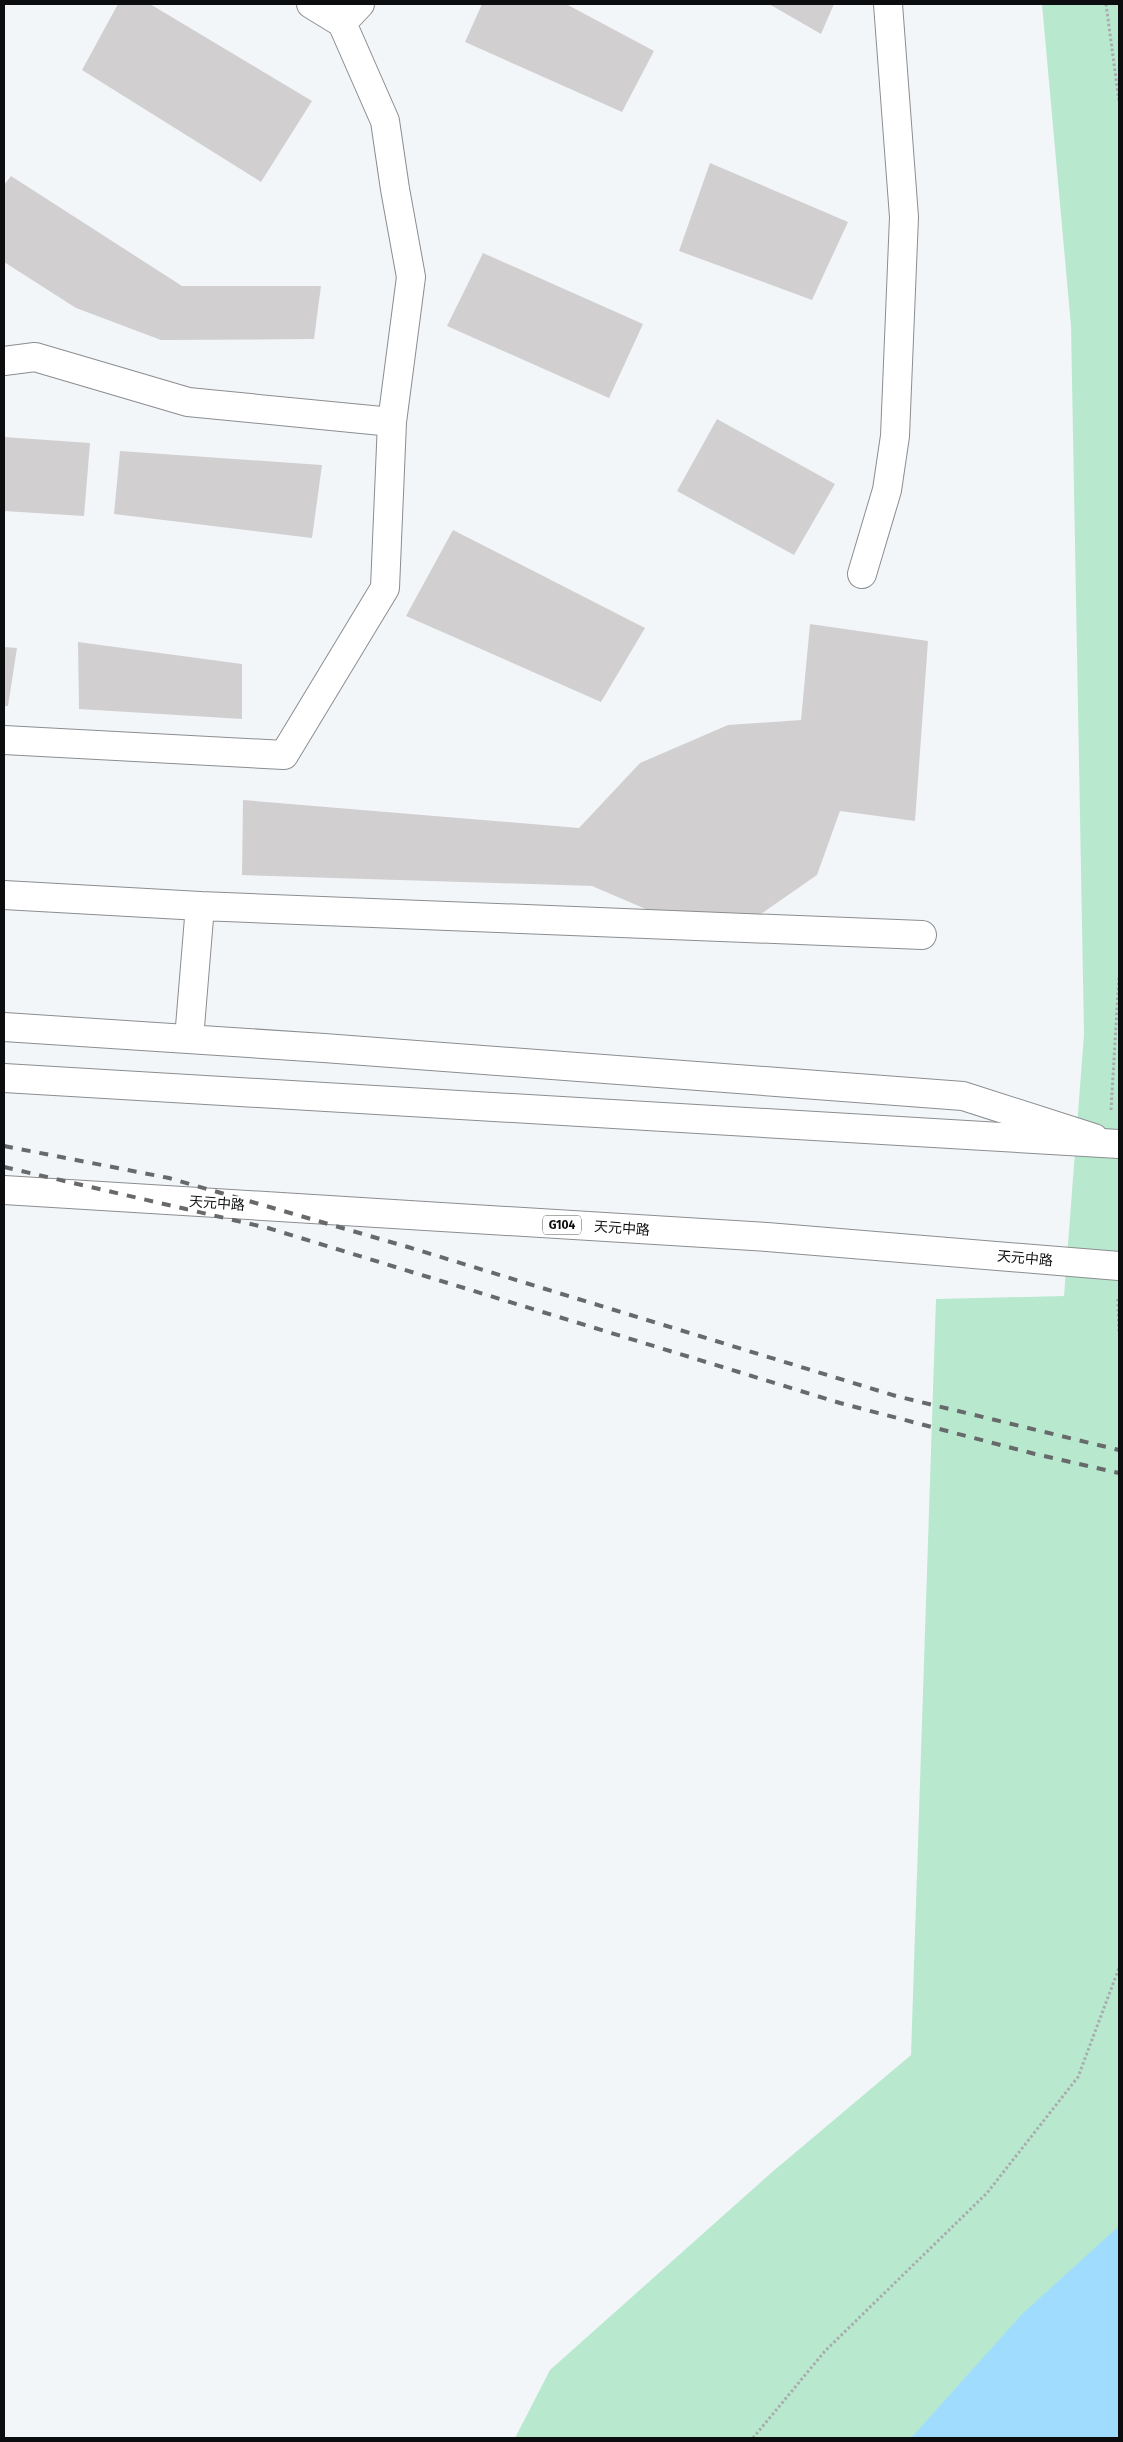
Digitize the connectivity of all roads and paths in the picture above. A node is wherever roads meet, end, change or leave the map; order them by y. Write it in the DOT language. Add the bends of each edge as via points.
graph roads {
  1 [pos="311,4"];
  2 [pos="888,4"];
  3 [pos="1106,4"];
  4 [pos="351,13"];
  5 [pos="1119,101"];
  6 [pos="4,361"];
  7 [pos="392,422"];
  8 [pos="862,574"];
  9 [pos="4,740"];
  10 [pos="4,895"];
  11 [pos="200,906"];
  12 [pos="922,935"];
  13 [pos="1119,976"];
  14 [pos="4,1027"];
  15 [pos="189,1039"];
  16 [pos="4,1078"];
  17 [pos="1114,1144"];
  18 [pos="4,1190"];
  19 [pos="1119,1266"];
  20 [pos="1119,1968"];
  21 [pos="753,2438"];
  1 -- 4 [label="main road"];
  2 -- 8 [label="main road" via="904,216 895,436 887,490"];
  3 -- 5 [label="path"];
  4 -- 7 [label="main road" via="385,121 411,277"];
  6 -- 7 [label="main road" via="35,358 188,402"];
  7 -- 9 [label="main road" via="385,588 284,755"];
  10 -- 11 [label="main road"];
  11 -- 12 [label="main road"];
  11 -- 15 [label="main road"];
  13 -- 17 [label="path"];
  14 -- 15 [label="main road"];
  15 -- 17 [label="main road" via="963,1096"];
  16 -- 17 [label="main road"];
  18 -- 19 [label="main road, 天元中路 / G104" via="767,1237"];
  20 -- 21 [label="path" via="1078,2077 987,2193 825,2351"];
}
